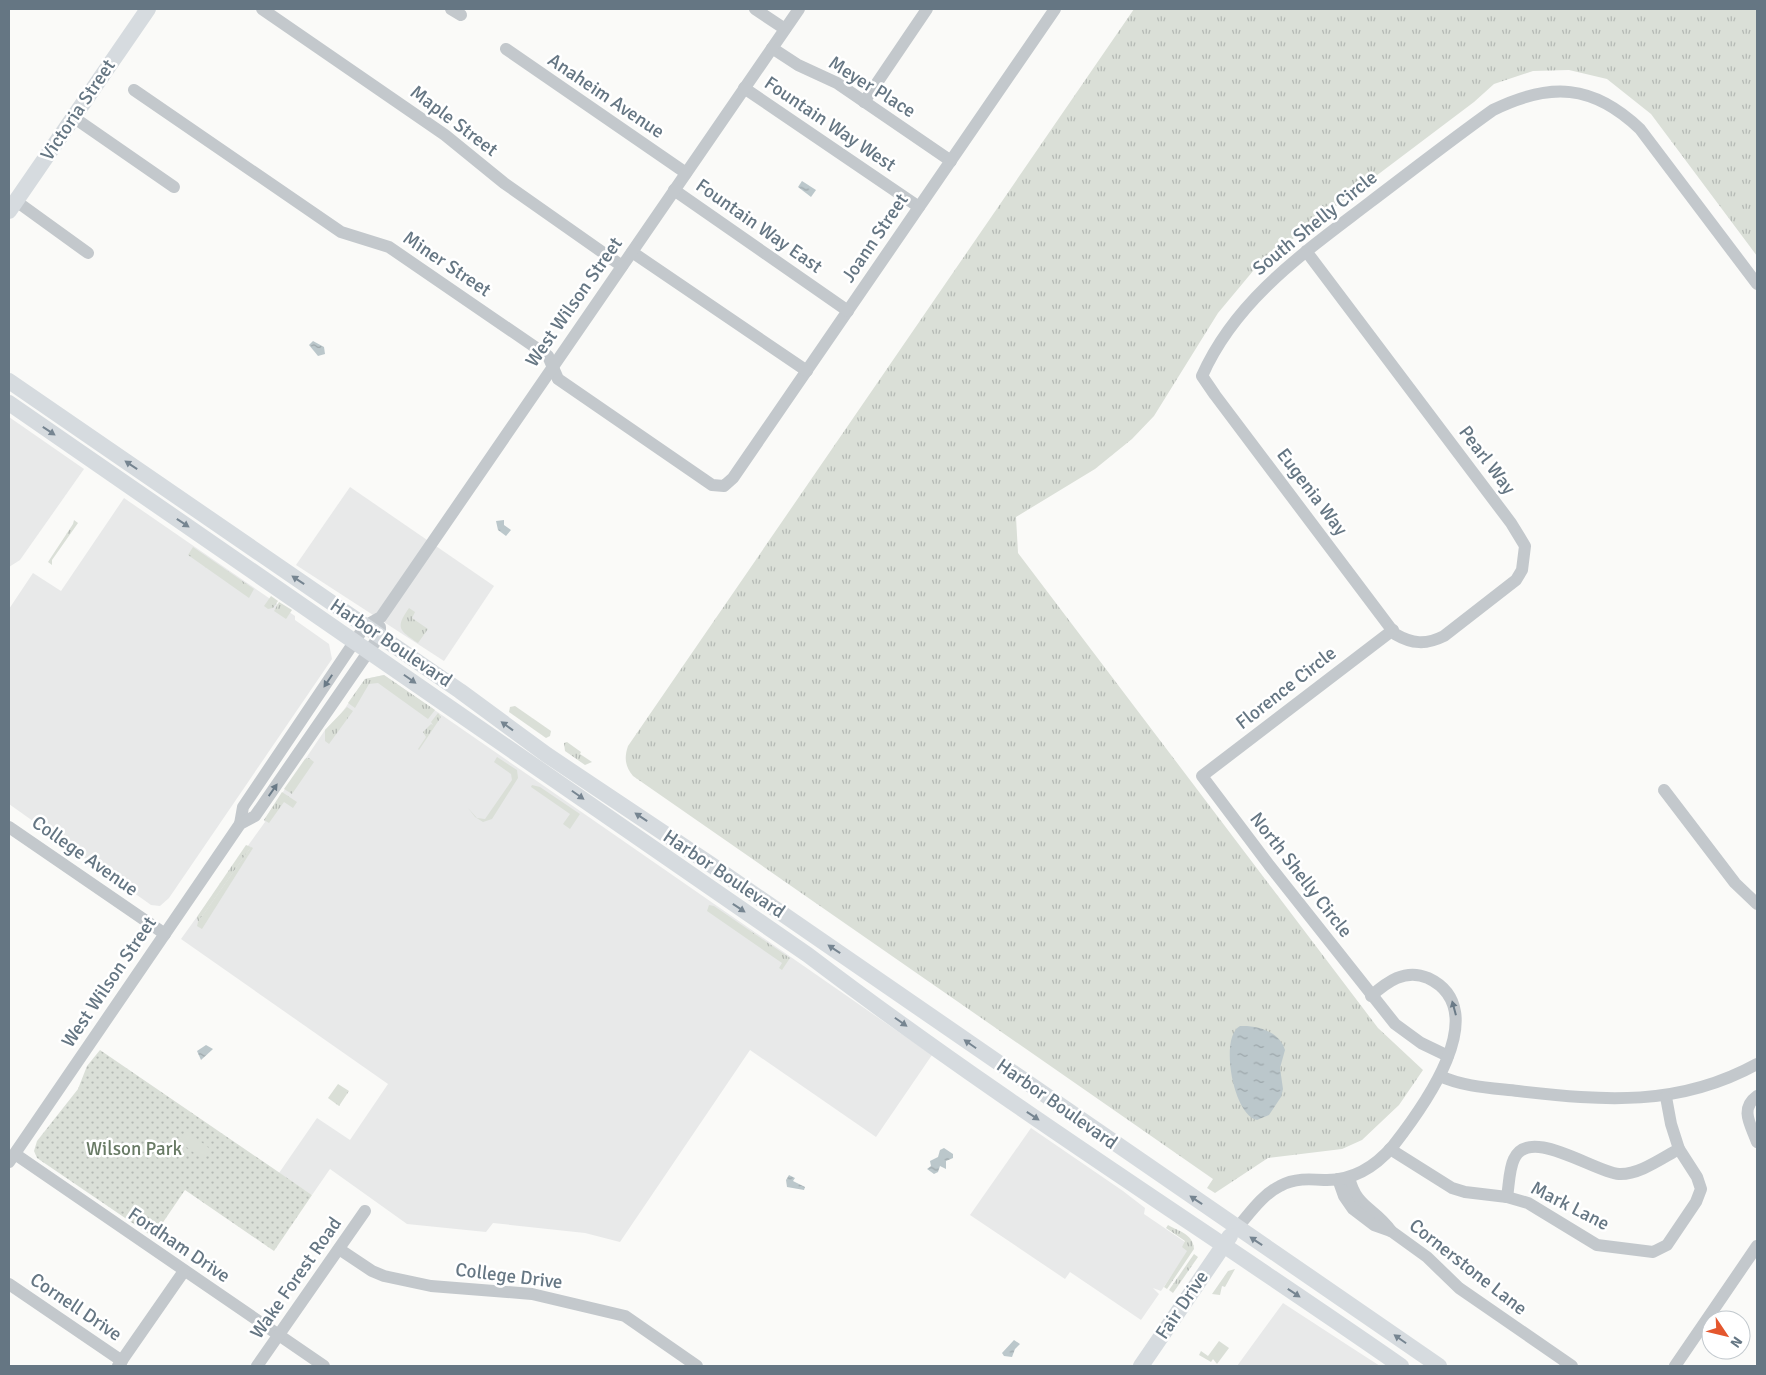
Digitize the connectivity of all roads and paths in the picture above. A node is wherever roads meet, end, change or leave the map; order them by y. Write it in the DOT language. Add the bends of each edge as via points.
graph roads {
  1 [pos="148,9"];
  2 [pos="262,9"];
  3 [pos="755,9"];
  4 [pos="799,9"];
  5 [pos="927,9"];
  6 [pos="1055,9"];
  7 [pos="785,30"];
  8 [pos="772,48"];
  9 [pos="506,49"];
  10 [pos="744,88"];
  11 [pos="134,90"];
  12 [pos="864,102"];
  13 [pos="73,118"];
  14 [pos="950,161"];
  15 [pos="686,173"];
  16 [pos="174,187"];
  17 [pos="674,190"];
  18 [pos="12,206"];
  19 [pos="919,207"];
  20 [pos="1306,251"];
  21 [pos="632,252"];
  22 [pos="88,253"];
  23 [pos="622,266"];
  24 [pos="1757,284"];
  25 [pos="848,310"];
  26 [pos="552,368"];
  27 [pos="806,371"];
  28 [pos="1202,376"];
  29 [pos="9,381"];
  30 [pos="9,403"];
  31 [pos="724,486"];
  32 [pos="381,617"];
  33 [pos="365,626"];
  34 [pos="1392,630"];
  35 [pos="380,636"];
  36 [pos="355,641"];
  37 [pos="370,651"];
  38 [pos="1202,776"];
  39 [pos="1664,790"];
  40 [pos="240,824"];
  41 [pos="9,827"];
  42 [pos="1757,904"];
  43 [pos="165,934"];
  44 [pos="1371,996"];
  45 [pos="1448,1056"];
  46 [pos="1757,1064"];
  47 [pos="1440,1076"];
  48 [pos="1757,1096"];
  49 [pos="1666,1097"];
  50 [pos="1757,1142"];
  51 [pos="1390,1148"];
  52 [pos="1679,1149"];
  53 [pos="12,1158"];
  54 [pos="1344,1178"];
  55 [pos="1507,1197"];
  56 [pos="365,1211"];
  57 [pos="1237,1228"];
  58 [pos="1224,1244"];
  59 [pos="1757,1246"];
  60 [pos="339,1249"];
  61 [pos="184,1271"];
  62 [pos="9,1284"];
  63 [pos="278,1335"];
  64 [pos="120,1364"];
  65 [pos="257,1366"];
  66 [pos="324,1366"];
  67 [pos="697,1366"];
  68 [pos="1141,1366"];
  69 [pos="1402,1366"];
  70 [pos="1439,1366"];
  71 [pos="1572,1366"];
  72 [pos="1675,1366"];
  1 -- 13 [label="main road, Victoria Street"];
  2 -- 23 [label="street, Maple Street" via="445,135 504,183"];
  3 -- 7 [label="street"];
  4 -- 7 [label="street, West Wilson Street"];
  5 -- 12 [label="street"];
  6 -- 14 [label="street, Joann Street"];
  7 -- 8 [label="street, West Wilson Street"];
  8 -- 10 [label="street, West Wilson Street"];
  8 -- 12 [label="street, Meyer Place" via="798,65 837,83"];
  9 -- 15 [label="street, Anaheim Avenue"];
  10 -- 15 [label="street, West Wilson Street"];
  10 -- 19 [label="street, Fountain Way West"];
  11 -- 26 [label="street, Miner Street" via="341,232 389,247 548,356"];
  12 -- 14 [label="street, Meyer Place"];
  13 -- 16 [label="street"];
  13 -- 18 [label="main road, Victoria Street"];
  14 -- 19 [label="street, Joann Street"];
  15 -- 17 [label="street, West Wilson Street"];
  17 -- 21 [label="street, West Wilson Street"];
  17 -- 25 [label="street, Fountain Way East"];
  18 -- 22 [label="street"];
  19 -- 25 [label="street, Joann Street"];
  20 -- 24 [label="street, South Shelly Circle" via="1475,122 1509,102 1543,91 1567,91 1585,94 1615,108 1640,129"];
  20 -- 28 [label="street, South Shelly Circle" via="1271,280 1243,310"];
  20 -- 34 [label="street, Pearl Way" via="1525,546 1525,562 1516,580 1444,636 1434,641 1411,643"];
  21 -- 23 [label="street, West Wilson Street"];
  21 -- 27 [label="street"];
  23 -- 26 [label="street, West Wilson Street"];
  25 -- 27 [label="street, Joann Street"];
  26 -- 31 [label="street, Miner Street" via="566,386 712,485"];
  26 -- 32 [label="street, West Wilson Street"];
  27 -- 31 [label="street, Joann Street" via="733,478"];
  28 -- 34 [label="street, Eugenia Way"];
  33 -- 29 [label="main road, Harbor Boulevard, one-way"];
  30 -- 36 [label="main road, Harbor Boulevard, one-way"];
  32 -- 33 [label="street, West Wilson Street"];
  32 -- 35 [label="street"];
  33 -- 35 [label="main road, Harbor Boulevard"];
  33 -- 36 [label="street, West Wilson Street"];
  34 -- 38 [label="street, Florence Circle"];
  35 -- 37 [label="street, West Wilson Street"];
  57 -- 35 [label="main road, Harbor Boulevard, one-way"];
  36 -- 37 [label="main road, Harbor Boulevard"];
  36 -- 40 [label="street, West Wilson Street, one-way" via="243,807"];
  40 -- 37 [label="street, West Wilson Street, one-way" via="255,816"];
  37 -- 58 [label="main road, Harbor Boulevard, one-way" via="808,955 1026,1111"];
  38 -- 44 [label="street, North Shelly Circle"];
  39 -- 42 [label="street" via="1735,883"];
  40 -- 43 [label="street, West Wilson Street"];
  41 -- 43 [label="street, College Avenue"];
  43 -- 53 [label="street, West Wilson Street"];
  44 -- 45 [label="street, North Shelly Circle" via="1406,1033"];
  45 -- 44 [label="street, one-way" via="1456,1013 1447,993 1432,980 1411,975 1395,978"];
  45 -- 47 [label="street"];
  46 -- 49 [label="street" via="1726,1079"];
  47 -- 49 [label="street" via="1480,1087 1556,1096 1603,1100"];
  47 -- 51 [label="street"];
  48 -- 50 [label="street" via="1747,1105 1746,1111"];
  49 -- 52 [label="street, Mark Lane"];
  51 -- 54 [label="street" via="1372,1166"];
  51 -- 55 [label="street, Mark Lane" via="1452,1188"];
  52 -- 55 [label="street" via="1644,1168 1620,1174 1601,1170 1559,1151 1530,1146 1519,1150 1513,1160"];
  52 -- 55 [label="street, Mark Lane" via="1697,1176 1701,1189 1668,1245 1653,1252 1596,1245 1534,1207"];
  53 -- 61 [label="street, Fordham Drive"];
  54 -- 57 [label="street" via="1299,1180 1281,1185 1264,1198"];
  54 -- 71 [label="street, Cornerstone Lane" via="1374,1225 1391,1231 1427,1257 1459,1288"];
  56 -- 60 [label="street, Wake Forest Road"];
  57 -- 58 [label="main road, Fair Drive"];
  70 -- 57 [label="main road, Harbor Boulevard, one-way"];
  58 -- 68 [label="main road, Fair Drive"];
  58 -- 69 [label="main road, Harbor Boulevard, one-way"];
  59 -- 72 [label="street"];
  60 -- 63 [label="street, Wake Forest Road"];
  60 -- 67 [label="street, College Drive" via="384,1276 431,1286 532,1294 624,1316"];
  61 -- 63 [label="street, Fordham Drive"];
  61 -- 64 [label="street"];
  62 -- 64 [label="street, Cornell Drive"];
  63 -- 65 [label="street, Wake Forest Road"];
  63 -- 66 [label="street, Fordham Drive"];
}
